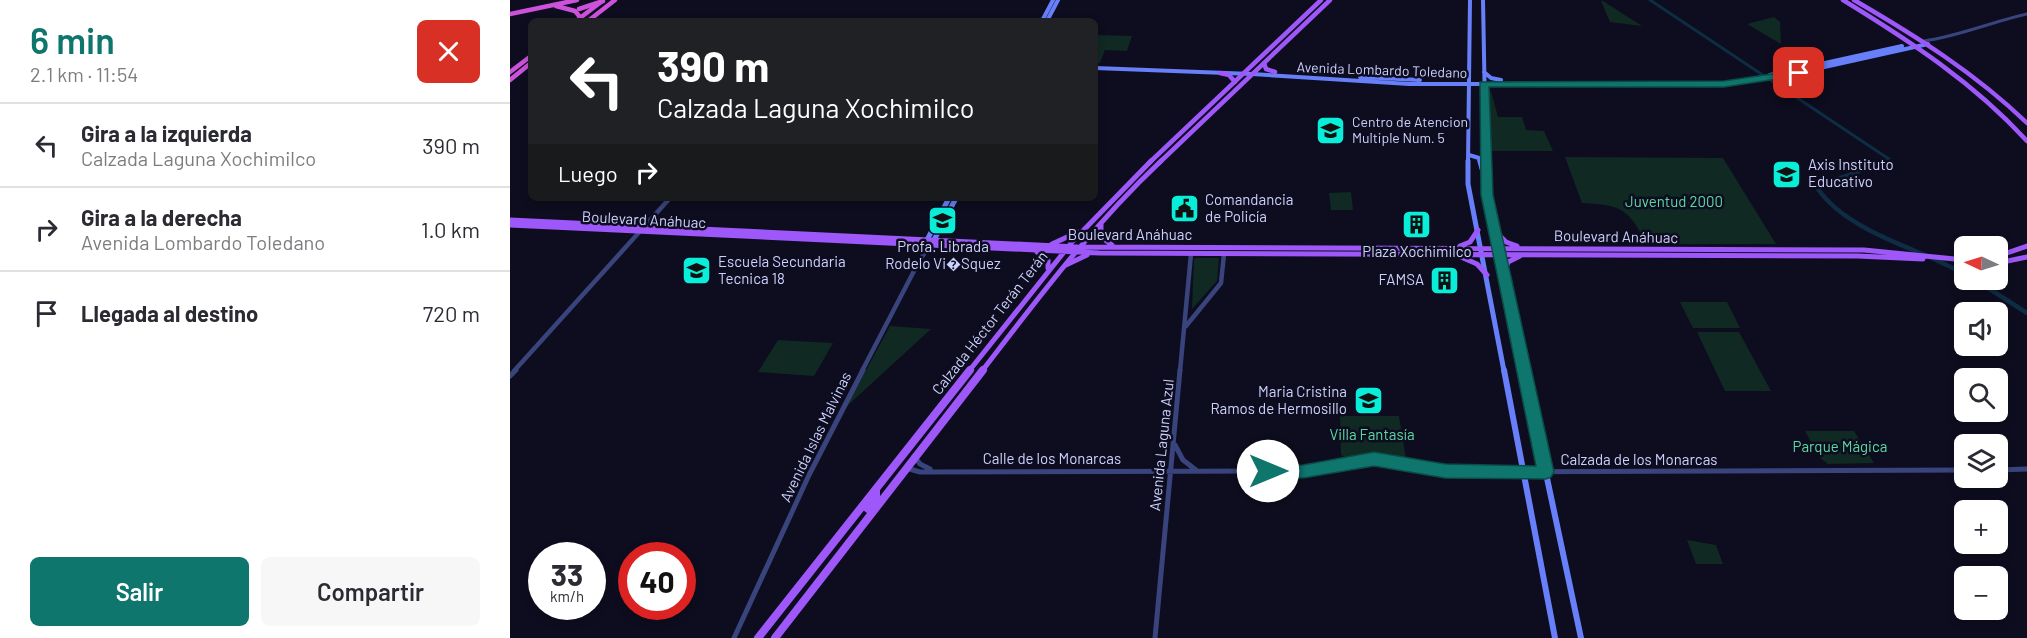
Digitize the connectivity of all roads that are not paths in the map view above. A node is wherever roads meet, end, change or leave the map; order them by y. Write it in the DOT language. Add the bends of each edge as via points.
graph roads {
  1 [pos="561,0"];
  2 [pos="579,0"];
  3 [pos="604,0"];
  4 [pos="613,0"];
  5 [pos="1053,0"];
  6 [pos="1058,0"];
  7 [pos="1321,0"];
  8 [pos="1330,0"];
  9 [pos="1470,0"];
  10 [pos="1483,0"];
  11 [pos="1854,0"];
  12 [pos="1841,1"];
  13 [pos="535,9"];
  14 [pos="510,13"];
  15 [pos="2027,14"];
  16 [pos="580,18"];
  17 [pos="583,18"];
  18 [pos="584,18"];
  19 [pos="1044,18"];
  20 [pos="1049,18"];
  21 [pos="1926,42"];
  22 [pos="1915,45"];
  23 [pos="528,58"];
  24 [pos="1264,63"];
  25 [pos="528,65"];
  26 [pos="1098,66"];
  27 [pos="1098,66"];
  28 [pos="1140,67"];
  29 [pos="1123,69"];
  30 [pos="1484,71"];
  31 [pos="510,72"];
  32 [pos="1250,72"];
  33 [pos="1275,72"];
  34 [pos="1220,73"];
  35 [pos="1767,78"];
  36 [pos="510,80"];
  37 [pos="1387,80"];
  38 [pos="1501,80"];
  39 [pos="1612,81"];
  40 [pos="1639,81"];
  41 [pos="1235,82"];
  42 [pos="1470,82"];
  43 [pos="1484,82"];
  44 [pos="1450,84"];
  45 [pos="1598,84"];
  46 [pos="1628,84"];
  47 [pos="1470,92"];
  48 [pos="1470,123"];
  49 [pos="2027,123"];
  50 [pos="1174,140"];
  51 [pos="2027,141"];
  52 [pos="1469,155"];
  53 [pos="1485,155"];
  54 [pos="1157,165"];
  55 [pos="1135,177"];
  56 [pos="1486,188"];
  57 [pos="1121,199"];
  58 [pos="667,201"];
  59 [pos="948,201"];
  60 [pos="954,201"];
  61 [pos="1102,219"];
  62 [pos="510,220"];
  63 [pos="510,225"];
  64 [pos="1086,227"];
  65 [pos="643,229"];
  66 [pos="1478,230"];
  67 [pos="1494,230"];
  68 [pos="929,244"];
  69 [pos="1042,245"];
  70 [pos="2027,246"];
  71 [pos="1077,247"];
  72 [pos="1122,247"];
  73 [pos="1331,247"];
  74 [pos="1410,248"];
  75 [pos="1527,248"];
  76 [pos="1598,249"];
  77 [pos="1068,250"];
  78 [pos="1034,251"];
  79 [pos="1224,251"];
  80 [pos="1452,251"];
  81 [pos="1483,252"];
  82 [pos="1498,252"];
  83 [pos="1099,253"];
  84 [pos="2008,253"];
  85 [pos="1191,254"];
  86 [pos="1326,254"];
  87 [pos="1365,254"];
  88 [pos="1522,255"];
  89 [pos="1572,255"];
  90 [pos="2027,257"];
  91 [pos="1954,259"];
  92 [pos="1954,261"];
  93 [pos="2008,261"];
  94 [pos="1057,273"];
  95 [pos="1487,275"];
  96 [pos="1503,277"];
  97 [pos="1043,278"];
  98 [pos="1184,305"];
  99 [pos="1197,311"];
  100 [pos="1186,326"];
  101 [pos="510,376"];
  102 [pos="920,432"];
  103 [pos="1174,442"];
  104 [pos="914,456"];
  105 [pos="905,467"];
  106 [pos="2027,469"];
  107 [pos="1954,470"];
  108 [pos="2008,470"];
  109 [pos="932,471"];
  110 [pos="1171,471"];
  111 [pos="1198,471"];
  112 [pos="1524,472"];
  113 [pos="1546,472"];
  114 [pos="876,489"];
  115 [pos="858,528"];
  116 [pos="734,638"];
  117 [pos="758,638"];
  118 [pos="775,638"];
  119 [pos="1155,638"];
  120 [pos="1555,638"];
  121 [pos="1581,638"];
  1 -- 14 [label="highway"];
  2 -- 3 [label="highway, bridge" via="571,8"];
  2 -- 13 [label="highway"];
  3 -- 17 [label="highway"];
  4 -- 18 [label="highway"];
  5 -- 19 [label="main road"];
  6 -- 20 [label="main road"];
  7 -- 32 [label="main road, Calzada Héctor Terán Terán"];
  8 -- 24 [label="main road, Calzada Héctor Terán Terán"];
  9 -- 42 [label="main road"];
  10 -- 30 [label="main road"];
  11 -- 21 [label="main road"];
  12 -- 22 [label="main road"];
  13 -- 14 [label="highway"];
  13 -- 16 [label="highway" via="563,7 578,13"];
  15 -- 21 [label="street" via="1994,21 1959,36"];
  21 -- 22 [label="main road, Avenida Lombardo Toledano"];
  21 -- 49 [label="main road" via="1984,83"];
  22 -- 35 [label="main road, Avenida Lombardo Toledano"];
  22 -- 51 [label="main road" via="1981,94"];
  23 -- 31 [label="highway"];
  24 -- 32 [label="main road, Calzada Héctor Terán Terán"];
  24 -- 33 [label="main road" via="1266,69"];
  25 -- 36 [label="highway"];
  26 -- 28 [label="main road, Avenida Lombardo Toledano"];
  27 -- 29 [label="main road, Avenida Lombardo Toledano"];
  28 -- 29 [label="main road"];
  28 -- 32 [label="main road, Avenida Lombardo Toledano"];
  29 -- 34 [label="main road, Avenida Lombardo Toledano"];
  30 -- 38 [label="main road"];
  30 -- 43 [label="main road"];
  32 -- 33 [label="main road, Avenida Lombardo Toledano"];
  32 -- 34 [label="main road, Avenida Lombardo Toledano"];
  32 -- 37 [label="main road, Avenida Lombardo Toledano"];
  32 -- 41 [label="main road, Calzada Héctor Terán Terán"];
  32 -- 54 [label="main road, Calzada Héctor Terán Terán"];
  33 -- 37 [label="main road, Avenida Lombardo Toledano"];
  34 -- 41 [label="main road"];
  35 -- 40 [label="main road, Avenida Lombardo Toledano"];
  35 -- 46 [label="main road, Avenida Lombardo Toledano" via="1724,84"];
  37 -- 42 [label="main road, Avenida Lombardo Toledano"];
  37 -- 44 [label="main road, Avenida Lombardo Toledano"];
  38 -- 39 [label="main road, Avenida Lombardo Toledano"];
  38 -- 43 [label="main road, Avenida Lombardo Toledano"];
  39 -- 40 [label="main road, Avenida Lombardo Toledano"];
  39 -- 45 [label="main road"];
  40 -- 46 [label="main road"];
  41 -- 50 [label="main road, Calzada Héctor Terán Terán"];
  42 -- 43 [label="main road, Avenida Lombardo Toledano"];
  42 -- 44 [label="main road, Avenida Lombardo Toledano"];
  42 -- 47 [label="main road"];
  43 -- 45 [label="main road, Avenida Lombardo Toledano"];
  43 -- 53 [label="main road"];
  44 -- 47 [label="main road" via="1464,86"];
  45 -- 46 [label="main road, Avenida Lombardo Toledano"];
  47 -- 48 [label="main road"];
  48 -- 52 [label="main road"];
  48 -- 53 [label="main road" via="1471,150"];
  50 -- 54 [label="main road" via="1176,143"];
  50 -- 55 [label="main road, Calzada Héctor Terán Terán"];
  52 -- 56 [label="main road" via="1481,160"];
  52 -- 66 [label="main road" via="1469,188"];
  53 -- 56 [label="main road"];
  54 -- 57 [label="main road, Calzada Héctor Terán Terán"];
  55 -- 57 [label="main road" via="1119,196"];
  55 -- 64 [label="main road, Calzada Héctor Terán Terán"];
  56 -- 67 [label="main road"];
  57 -- 61 [label="main road, Calzada Héctor Terán Terán"];
  58 -- 65 [label="street"];
  59 -- 68 [label="main road"];
  60 -- 68 [label="main road"];
  61 -- 71 [label="main road, Calzada Héctor Terán Terán"];
  61 -- 72 [label="main road" via="1101,237"];
  62 -- 65 [label="main road, Boulevard Anáhuac"];
  63 -- 65 [label="main road, Boulevard Anáhuac"];
  64 -- 69 [label="main road" via="1064,240"];
  64 -- 77 [label="main road, Calzada Héctor Terán Terán"];
  65 -- 68 [label="main road, Boulevard Anáhuac"];
  65 -- 101 [label="street"];
  66 -- 80 [label="main road" via="1470,242"];
  66 -- 81 [label="main road"];
  67 -- 75 [label="main road" via="1506,242"];
  67 -- 82 [label="main road"];
  68 -- 69 [label="main road, Boulevard Anáhuac"];
  68 -- 78 [label="main road, Boulevard Anáhuac"];
  68 -- 116 [label="street, Avenida Islas Malvinas" via="825,443"];
  69 -- 77 [label="main road, Boulevard Anáhuac"];
  70 -- 84 [label="main road"];
  71 -- 72 [label="main road, Boulevard Anáhuac"];
  71 -- 77 [label="main road, Calzada Héctor Terán Terán"];
  72 -- 79 [label="main road, Boulevard Anáhuac"];
  73 -- 74 [label="main road, Boulevard Anáhuac"];
  73 -- 79 [label="main road, Boulevard Anáhuac"];
  73 -- 86 [label="main road"];
  74 -- 80 [label="main road, Boulevard Anáhuac"];
  74 -- 87 [label="main road" via="1406,252"];
  75 -- 76 [label="main road, Boulevard Anáhuac"];
  75 -- 82 [label="main road, Boulevard Anáhuac"];
  76 -- 89 [label="main road"];
  76 -- 91 [label="main road, Boulevard Anáhuac" via="1857,250"];
  77 -- 78 [label="main road, Boulevard Anáhuac"];
  77 -- 83 [label="main road, Boulevard Anáhuac"];
  77 -- 94 [label="main road, Calzada Héctor Terán Terán"];
  77 -- 97 [label="main road, Calzada Héctor Terán Terán"];
  78 -- 97 [label="main road" via="1048,260"];
  79 -- 85 [label="main road, Boulevard Anáhuac"];
  79 -- 86 [label="main road, Boulevard Anáhuac"];
  79 -- 99 [label="street" via="1221,283"];
  80 -- 81 [label="main road, Boulevard Anáhuac"];
  80 -- 87 [label="main road, Boulevard Anáhuac"];
  80 -- 95 [label="main road" via="1473,261"];
  81 -- 82 [label="main road, Boulevard Anáhuac"];
  81 -- 95 [label="main road"];
  82 -- 88 [label="main road, Boulevard Anáhuac"];
  82 -- 96 [label="main road"];
  83 -- 85 [label="main road, Boulevard Anáhuac"];
  83 -- 94 [label="main road" via="1075,259"];
  85 -- 98 [label="street, Avenida Laguna Azul"];
  86 -- 87 [label="main road, Boulevard Anáhuac"];
  88 -- 89 [label="main road, Boulevard Anáhuac"];
  88 -- 96 [label="main road" via="1508,262"];
  89 -- 92 [label="main road, Boulevard Anáhuac" via="1858,256"];
  90 -- 93 [label="main road"];
  94 -- 104 [label="main road, Calzada Héctor Terán Terán"];
  95 -- 112 [label="main road"];
  96 -- 113 [label="main road"];
  97 -- 102 [label="main road, Calzada Héctor Terán Terán"];
  98 -- 99 [label="street" via="1188,311"];
  98 -- 100 [label="street, Avenida Laguna Azul"];
  99 -- 100 [label="street"];
  100 -- 103 [label="street, Avenida Laguna Azul"];
  102 -- 105 [label="main road" via="905,459"];
  102 -- 114 [label="main road, Calzada Héctor Terán Terán"];
  103 -- 110 [label="street, Avenida Laguna Azul"];
  103 -- 111 [label="street" via="1183,460"];
  104 -- 105 [label="main road, Calzada Héctor Terán Terán"];
  104 -- 109 [label="street"];
  105 -- 109 [label="street, Calle de los Monarcas" via="916,472"];
  105 -- 115 [label="main road, Calzada Héctor Terán Terán"];
  106 -- 108 [label="street"];
  107 -- 113 [label="street, Calzada de los Monarcas"];
  109 -- 110 [label="street, Calle de los Monarcas"];
  110 -- 111 [label="street, Calzada de los Monarcas"];
  110 -- 119 [label="street, Avenida Laguna Azul"];
  111 -- 112 [label="street, Calzada de los Monarcas" via="1303,471 1374,459 1445,471"];
  112 -- 113 [label="street, Calzada de los Monarcas"];
  112 -- 120 [label="main road"];
  113 -- 121 [label="main road"];
  114 -- 115 [label="main road" via="876,497"];
  114 -- 117 [label="main road, Calzada Héctor Terán Terán"];
  115 -- 118 [label="main road, Calzada Héctor Terán Terán"];
}
